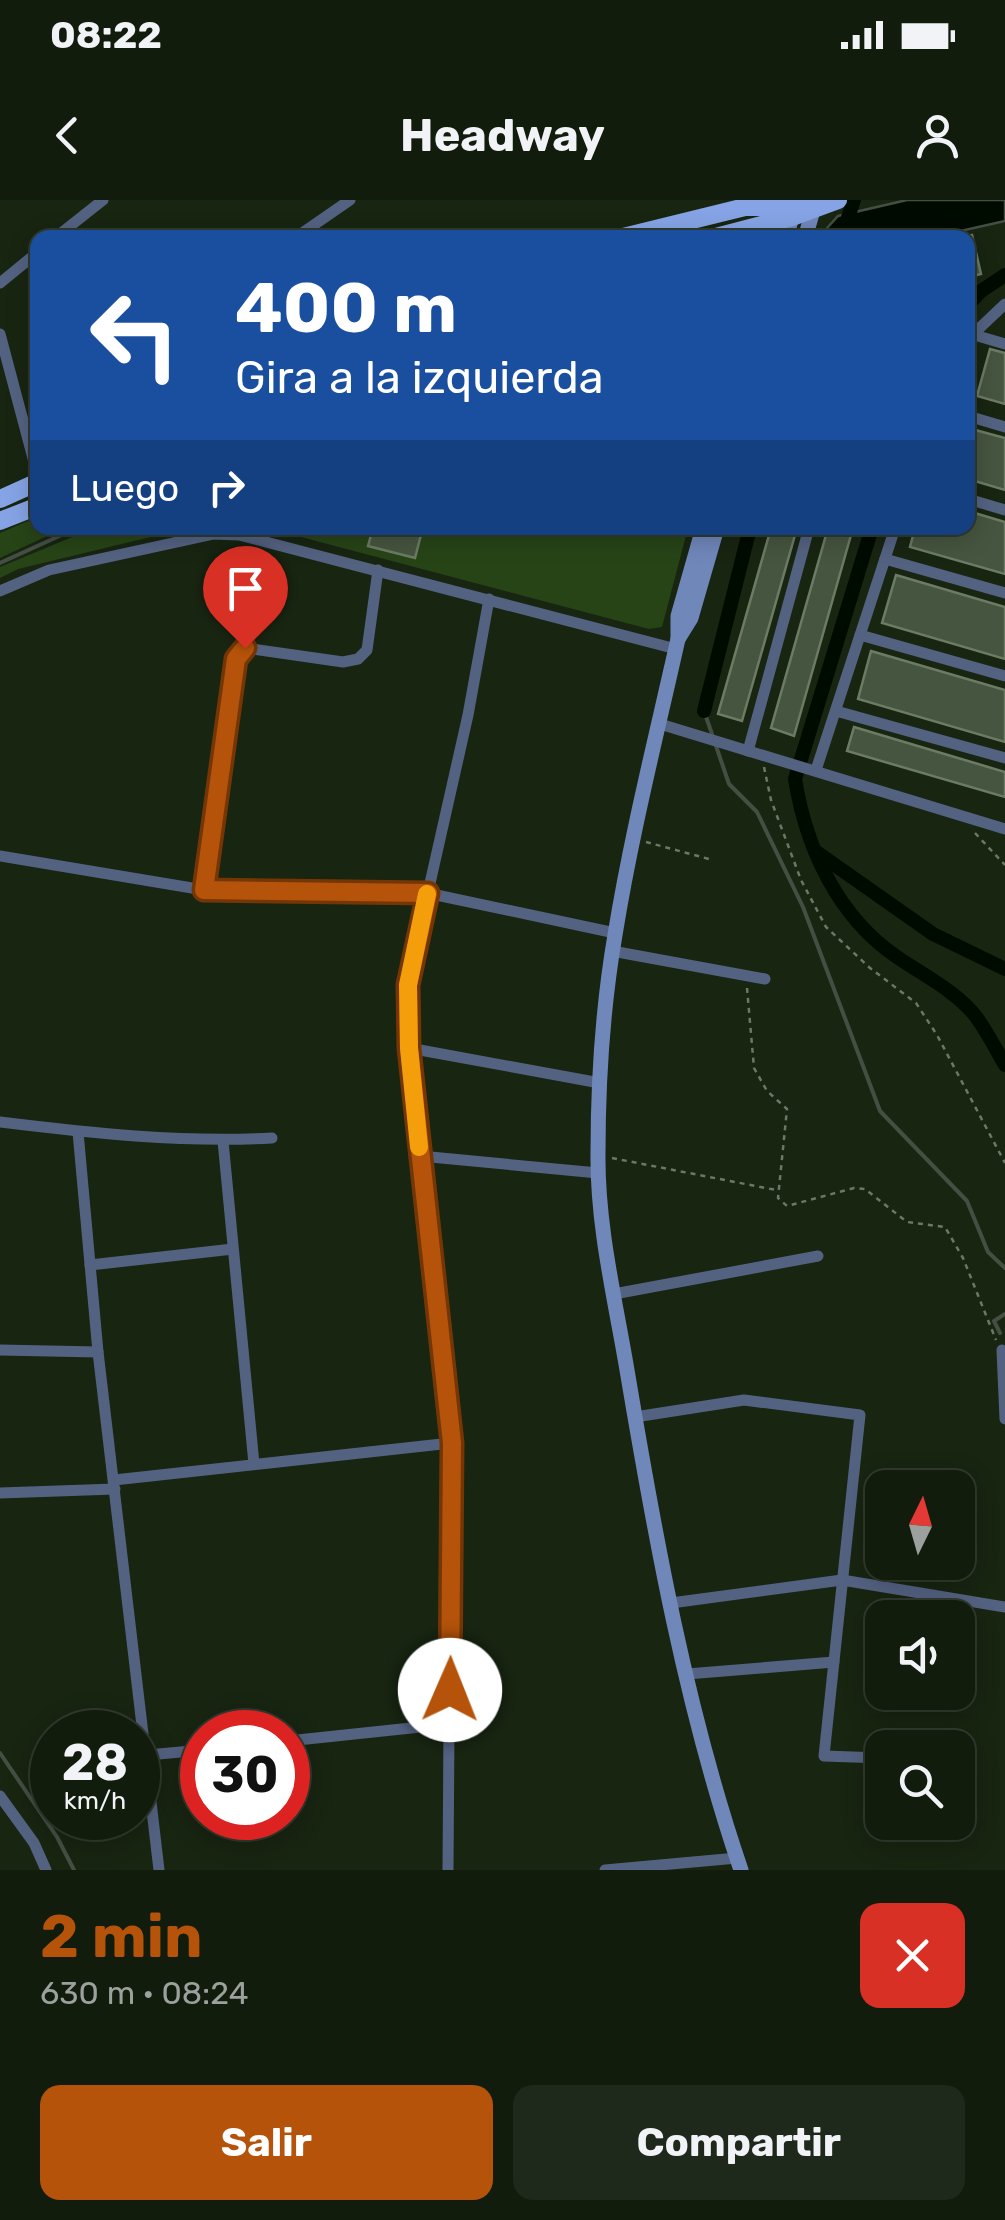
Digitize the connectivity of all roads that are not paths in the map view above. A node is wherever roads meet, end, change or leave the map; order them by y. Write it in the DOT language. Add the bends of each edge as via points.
graph roads {
  1 [pos="103,200"];
  2 [pos="838,200"];
  3 [pos="350,201"];
  4 [pos="752,204"];
  5 [pos="803,206"];
  6 [pos="65,230"];
  7 [pos="308,230"];
  8 [pos="650,230"];
  9 [pos="735,230"];
  10 [pos="790,230"];
  11 [pos="30,259"];
  12 [pos="0,283"];
  13 [pos="1005,304"];
  14 [pos="975,331"];
  15 [pos="0,334"];
  16 [pos="975,337"];
  17 [pos="1005,344"];
  18 [pos="975,418"];
  19 [pos="1005,427"];
  20 [pos="30,449"];
  21 [pos="30,484"];
  22 [pos="0,499"];
  23 [pos="975,501"];
  24 [pos="30,509"];
  25 [pos="1005,510"];
  26 [pos="0,521"];
  27 [pos="209,535"];
  28 [pos="222,535"];
  29 [pos="701,535"];
  30 [pos="715,535"];
  31 [pos="807,535"];
  32 [pos="894,535"];
  33 [pos="885,559"];
  34 [pos="378,570"];
  35 [pos="0,591"];
  36 [pos="1005,593"];
  37 [pos="489,599"];
  38 [pos="860,635"];
  39 [pos="677,644"];
  40 [pos="1005,676"];
  41 [pos="836,710"];
  42 [pos="660,724"];
  43 [pos="760,754"];
  44 [pos="1005,758"];
  45 [pos="816,770"];
  46 [pos="1005,829"];
  47 [pos="0,856"];
  48 [pos="204,890"];
  49 [pos="428,893"];
  50 [pos="615,933"];
  51 [pos="612,951"];
  52 [pos="765,979"];
  53 [pos="409,1048"];
  54 [pos="600,1083"];
  55 [pos="0,1122"];
  56 [pos="78,1132"];
  57 [pos="272,1138"];
  58 [pos="223,1141"];
  59 [pos="420,1156"];
  60 [pos="598,1173"];
  61 [pos="233,1249"];
  62 [pos="818,1256"];
  63 [pos="90,1265"];
  64 [pos="614,1294"];
  65 [pos="0,1350"];
  66 [pos="1002,1350"];
  67 [pos="98,1352"];
  68 [pos="635,1418"];
  69 [pos="1005,1419"];
  70 [pos="452,1443"];
  71 [pos="254,1464"];
  72 [pos="114,1484"];
  73 [pos="0,1493"];
  74 [pos="842,1580"];
  75 [pos="671,1603"];
  76 [pos="1005,1607"];
  77 [pos="834,1662"];
  78 [pos="687,1674"];
  79 [pos="142,1710"];
  80 [pos="449,1724"];
  81 [pos="310,1739"];
  82 [pos="865,1757"];
  83 [pos="0,1796"];
  84 [pos="156,1840"];
  85 [pos="739,1864"];
  86 [pos="46,1870"];
  87 [pos="159,1870"];
  88 [pos="448,1870"];
  89 [pos="605,1870"];
  1 -- 6 [label="street"];
  2 -- 5 [label="main road"];
  3 -- 7 [label="street"];
  4 -- 5 [label="main road"];
  4 -- 8 [label="main road"];
  5 -- 9 [label="main road"];
  5 -- 10 [label="main road"];
  11 -- 12 [label="street"];
  13 -- 14 [label="street"];
  15 -- 20 [label="street"];
  16 -- 17 [label="street"];
  18 -- 19 [label="street"];
  21 -- 22 [label="main road"];
  23 -- 25 [label="street"];
  24 -- 26 [label="main road"];
  27 -- 35 [label="street" via="49,570"];
  28 -- 34 [label="street"];
  29 -- 39 [label="main road" via="678,616"];
  30 -- 39 [label="main road"];
  31 -- 43 [label="street"];
  32 -- 33 [label="street"];
  33 -- 36 [label="street"];
  33 -- 38 [label="street"];
  34 -- 37 [label="street"];
  34 -- 48 [label="street" via="366,650 358,659 238,652"];
  37 -- 39 [label="street"];
  37 -- 49 [label="street"];
  38 -- 40 [label="street"];
  38 -- 41 [label="street"];
  39 -- 42 [label="main road"];
  41 -- 44 [label="street"];
  41 -- 45 [label="street"];
  42 -- 43 [label="street"];
  42 -- 50 [label="main road"];
  43 -- 45 [label="street"];
  45 -- 46 [label="street"];
  47 -- 48 [label="street"];
  48 -- 49 [label="street"];
  49 -- 50 [label="street"];
  49 -- 53 [label="street" via="408,985"];
  50 -- 51 [label="main road"];
  51 -- 52 [label="street"];
  51 -- 54 [label="main road"];
  53 -- 54 [label="street"];
  53 -- 59 [label="street"];
  54 -- 60 [label="main road"];
  55 -- 56 [label="street"];
  56 -- 58 [label="street"];
  56 -- 63 [label="street"];
  57 -- 58 [label="street"];
  58 -- 61 [label="street"];
  59 -- 60 [label="street"];
  59 -- 70 [label="street"];
  60 -- 64 [label="main road"];
  61 -- 63 [label="street"];
  61 -- 71 [label="street"];
  62 -- 64 [label="street"];
  63 -- 67 [label="street"];
  64 -- 68 [label="main road"];
  65 -- 67 [label="street"];
  66 -- 69 [label="street"];
  67 -- 72 [label="street"];
  68 -- 74 [label="street" via="744,1400 860,1416"];
  68 -- 75 [label="main road"];
  70 -- 71 [label="street"];
  70 -- 80 [label="street"];
  71 -- 72 [label="street"];
  72 -- 73 [label="street"];
  72 -- 79 [label="street"];
  74 -- 75 [label="street"];
  74 -- 76 [label="street"];
  74 -- 77 [label="street"];
  75 -- 78 [label="main road"];
  77 -- 78 [label="street"];
  77 -- 82 [label="street" via="824,1756"];
  78 -- 85 [label="main road"];
  80 -- 81 [label="street"];
  80 -- 88 [label="street"];
  83 -- 86 [label="street"];
  84 -- 87 [label="street"];
  85 -- 89 [label="street"];
}
